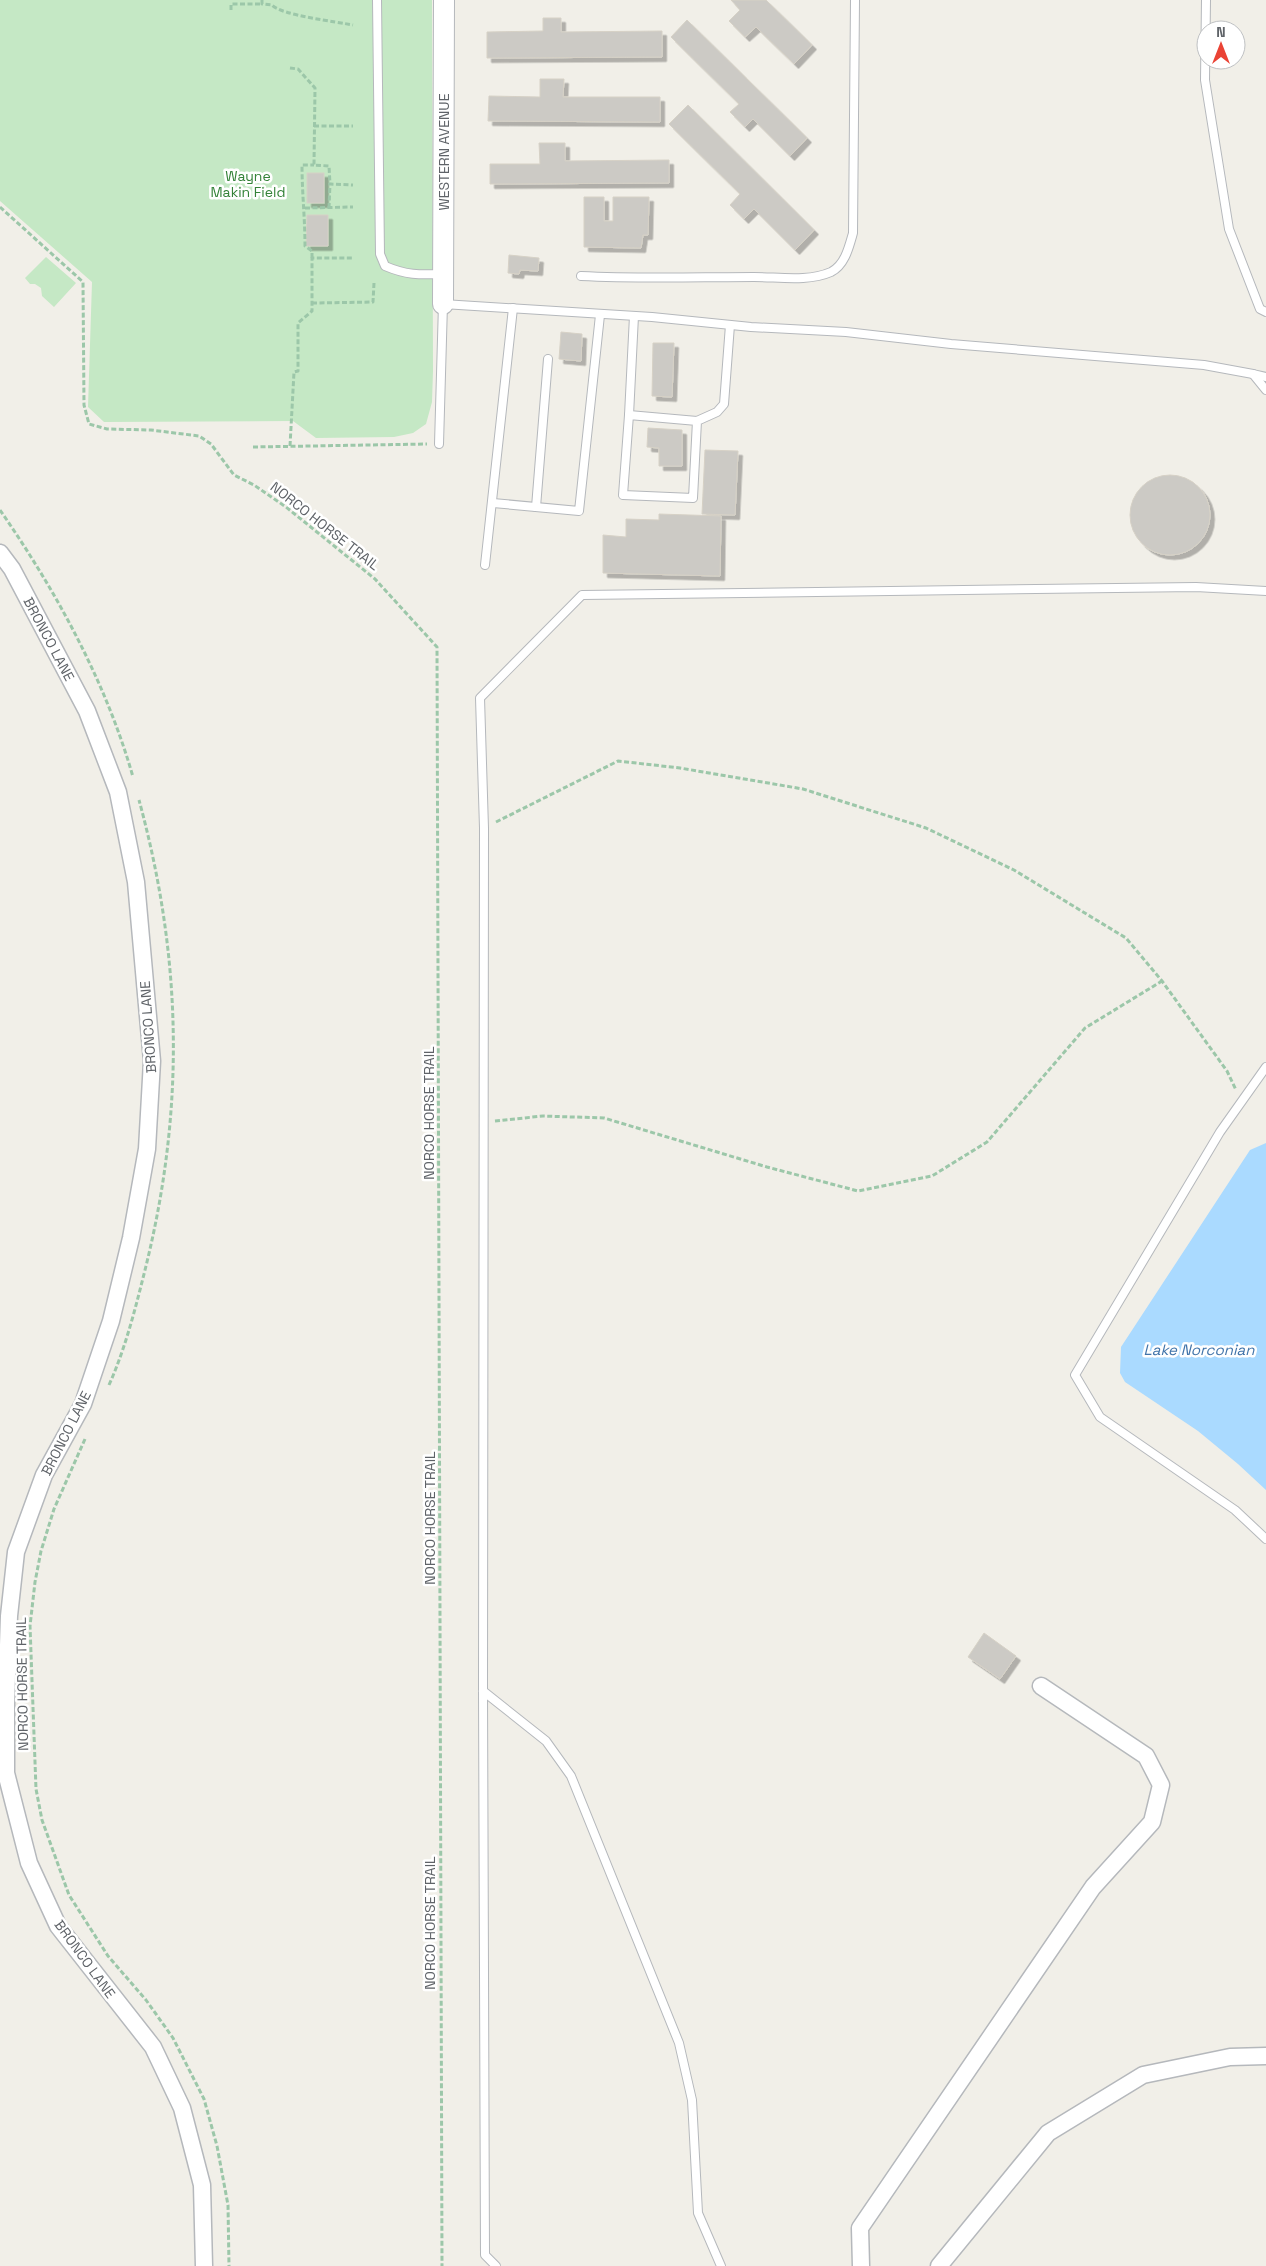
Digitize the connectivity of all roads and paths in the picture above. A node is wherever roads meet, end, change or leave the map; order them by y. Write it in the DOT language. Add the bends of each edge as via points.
graph roads {
  1 [pos="377,0"];
  2 [pos="444,0"];
  3 [pos="855,0"];
  4 [pos="1206,0"];
  5 [pos="262,2"];
  6 [pos="231,10"];
  7 [pos="354,24"];
  8 [pos="290,68"];
  9 [pos="314,126"];
  10 [pos="354,126"];
  11 [pos="314,165"];
  12 [pos="330,184"];
  13 [pos="354,185"];
  14 [pos="0,207"];
  15 [pos="354,207"];
  16 [pos="305,208"];
  17 [pos="329,208"];
  18 [pos="312,258"];
  19 [pos="352,258"];
  20 [pos="443,274"];
  21 [pos="581,276"];
  22 [pos="374,283"];
  23 [pos="312,303"];
  24 [pos="443,304"];
  25 [pos="513,308"];
  26 [pos="1266,312"];
  27 [pos="600,315"];
  28 [pos="634,316"];
  29 [pos="730,325"];
  30 [pos="548,359"];
  31 [pos="1253,374"];
  32 [pos="1266,376"];
  33 [pos="1266,390"];
  34 [pos="629,415"];
  35 [pos="696,421"];
  36 [pos="439,444"];
  37 [pos="290,446"];
  38 [pos="253,447"];
  39 [pos="493,503"];
  40 [pos="536,508"];
  41 [pos="0,510"];
  42 [pos="0,553"];
  43 [pos="485,565"];
  44 [pos="1266,591"];
  45 [pos="134,782"];
  46 [pos="136,791"];
  47 [pos="484,828"];
  48 [pos="1162,981"];
  49 [pos="1266,1067"];
  50 [pos="1241,1102"];
  51 [pos="483,1123"];
  52 [pos="108,1387"];
  53 [pos="86,1438"];
  54 [pos="1266,1538"];
  55 [pos="1041,1686"];
  56 [pos="482,1691"];
  57 [pos="3,1704"];
  58 [pos="1266,2056"];
  59 [pos="204,2266"];
  60 [pos="229,2266"];
  61 [pos="442,2266"];
  62 [pos="496,2266"];
  63 [pos="721,2266"];
  64 [pos="861,2266"];
  65 [pos="938,2266"];
  1 -- 20 [label="lane" via="380,254 385,266 398,272 413,276"];
  2 -- 20 [label="street, WESTERN AVENUE"];
  3 -- 21 [label="lane" via="853,234 846,256 833,271 793,278"];
  4 -- 26 [label="lane" via="1205,80 1229,229 1260,309"];
  5 -- 6 [label="path" via="231,4"];
  5 -- 7 [label="path" via="312,18"];
  8 -- 9 [label="path" via="298,69 315,88"];
  9 -- 10 [label="path"];
  9 -- 11 [label="path"];
  11 -- 12 [label="path" via="329,166"];
  11 -- 16 [label="path" via="302,165"];
  12 -- 13 [label="path"];
  12 -- 17 [label="path"];
  14 -- 61 [label="path, NORCO HORSE TRAIL" via="83,282 84,405 89,424 107,429 199,436 211,444 234,475 286,508 375,579 437,647"];
  15 -- 17 [label="path"];
  16 -- 17 [label="path"];
  16 -- 18 [label="path" via="305,246 312,251"];
  18 -- 19 [label="path"];
  18 -- 23 [label="path"];
  20 -- 24 [label="street, WESTERN AVENUE"];
  22 -- 23 [label="path" via="373,302"];
  23 -- 37 [label="path" via="312,311 298,323 298,371 294,372"];
  24 -- 25 [label="lane"];
  24 -- 36 [label="lane"];
  25 -- 27 [label="lane"];
  25 -- 39 [label="lane"];
  27 -- 28 [label="lane"];
  27 -- 40 [label="lane" via="579,512"];
  28 -- 29 [label="lane"];
  28 -- 34 [label="lane"];
  29 -- 31 [label="lane" via="846,332 1204,366"];
  29 -- 35 [label="lane" via="724,404 716,412"];
  30 -- 40 [label="lane"];
  31 -- 32 [label="lane"];
  31 -- 33 [label="lane"];
  34 -- 35 [label="lane"];
  34 -- 35 [label="lane" via="624,495 693,498"];
  36 -- 37 [label="path"];
  37 -- 38 [label="path"];
  39 -- 40 [label="lane"];
  39 -- 43 [label="lane"];
  41 -- 45 [label="path" via="34,562 88,660 127,756"];
  42 -- 57 [label="street, BRONCO LANE" via="12,569 87,711 118,792 136,882 152,1061 147,1149 131,1238 111,1321 84,1404 44,1475 16,1552"];
  44 -- 47 [label="lane" via="1196,587 582,595 480,698"];
  46 -- 52 [label="path" via="154,854 170,962 173,1106 154,1232 127,1341"];
  47 -- 48 [label="path" via="618,762 680,768 803,789 926,828 1014,870 1126,938"];
  47 -- 51 [label="lane"];
  48 -- 50 [label="path" via="1227,1071"];
  48 -- 51 [label="path" via="1085,1028 987,1142 932,1176 858,1191 768,1168 604,1118 543,1116"];
  49 -- 50 [label="lane"];
  50 -- 54 [label="lane" via="1075,1375 1100,1418 1235,1510"];
  51 -- 56 [label="lane"];
  53 -- 60 [label="path, NORCO HORSE TRAIL" via="54,1509 35,1582 30,1626 36,1789 42,1820 69,1895 108,1956 173,2038 204,2099 228,2205"];
  55 -- 64 [label="street" via="1146,1756 1162,1786 1152,1822 1093,1887 860,2228"];
  56 -- 62 [label="lane" via="484,2255"];
  56 -- 63 [label="lane" via="546,1741 571,1776 678,2043 692,2100 698,2213"];
  57 -- 59 [label="street, BRONCO LANE" via="6,1773 29,1863 58,1926 153,2047 182,2108 202,2185"];
  58 -- 65 [label="street" via="1230,2057 1143,2075 1048,2133"];
}
